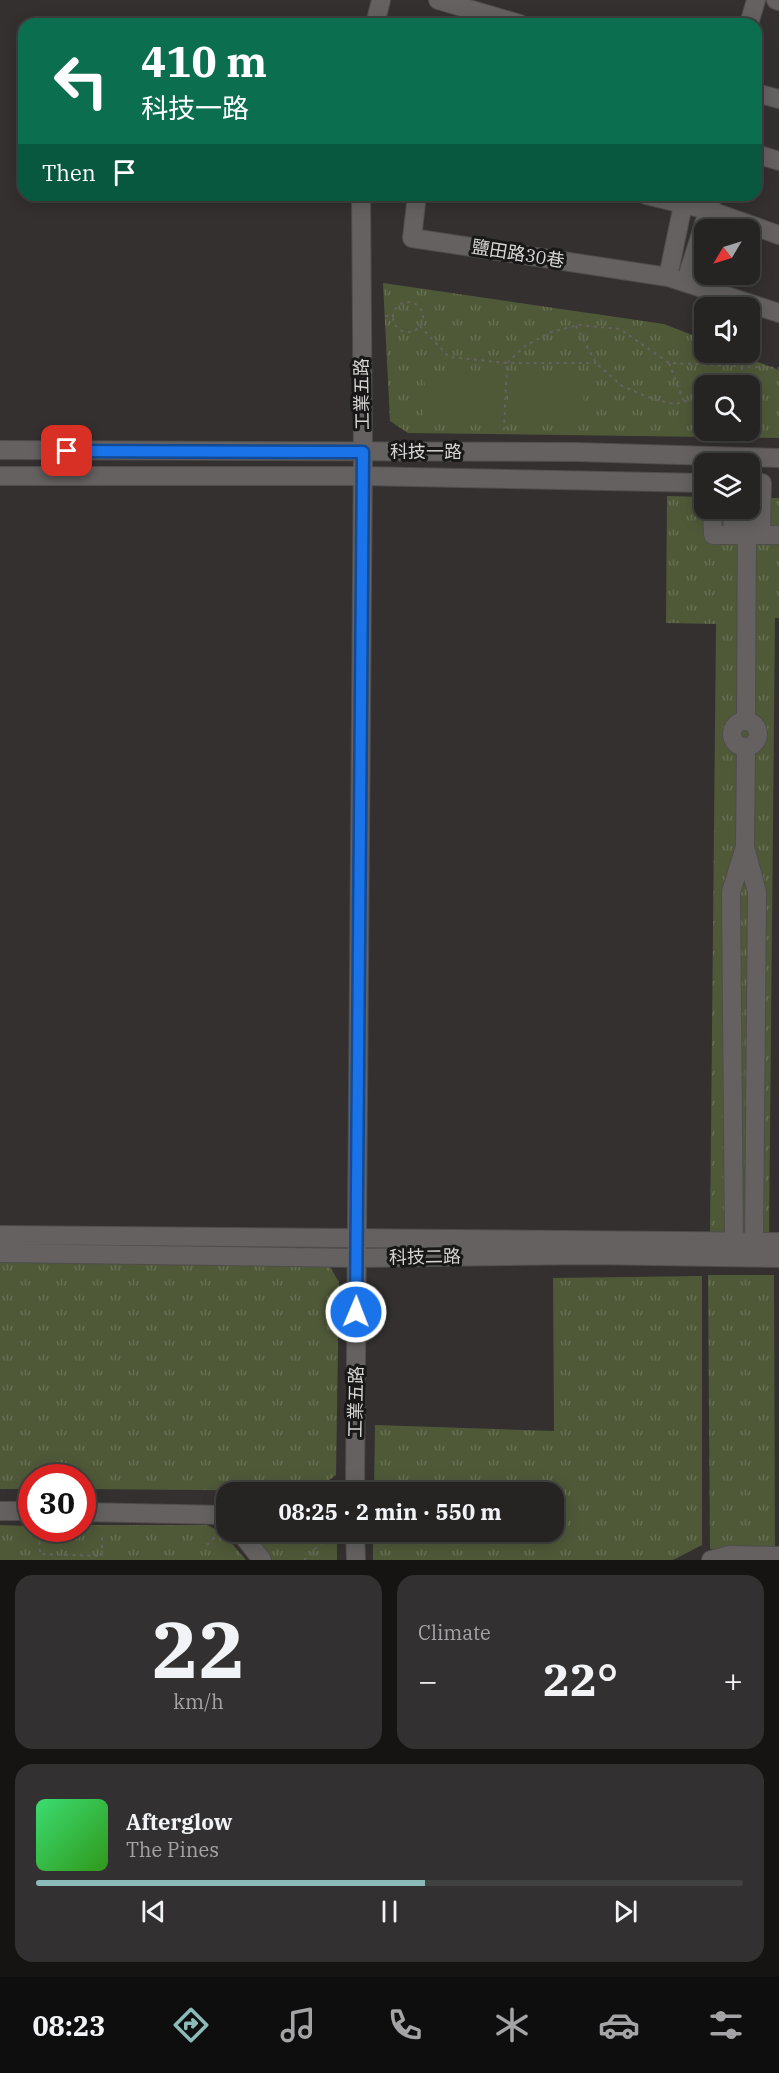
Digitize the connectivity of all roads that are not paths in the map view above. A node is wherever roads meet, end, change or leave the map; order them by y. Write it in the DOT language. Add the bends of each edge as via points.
graph roads {
  1 [pos="381,0"];
  2 [pos="438,0"];
  3 [pos="756,0"];
  4 [pos="376,18"];
  5 [pos="500,18"];
  6 [pos="751,18"];
  7 [pos="762,95"];
  8 [pos="779,99"];
  9 [pos="762,156"];
  10 [pos="779,161"];
  11 [pos="361,201"];
  12 [pos="416,201"];
  13 [pos="684,201"];
  14 [pos="710,202"];
  15 [pos="779,235"];
  16 [pos="668,277"];
  17 [pos="686,281"];
  18 [pos="779,313"];
  19 [pos="0,450"];
  20 [pos="363,452"];
  21 [pos="779,458"];
  22 [pos="361,476"];
  23 [pos="0,477"];
  24 [pos="694,483"];
  25 [pos="764,483"];
  26 [pos="712,519"];
  27 [pos="741,519"];
  28 [pos="750,519"];
  29 [pos="755,535"];
  30 [pos="745,846"];
  31 [pos="0,1234"];
  32 [pos="357,1236"];
  33 [pos="734,1242"];
  34 [pos="754,1242"];
  35 [pos="779,1242"];
  36 [pos="0,1253"];
  37 [pos="357,1258"];
  38 [pos="779,1258"];
  39 [pos="355,1482"];
  40 [pos="0,1511"];
  41 [pos="18,1511"];
  42 [pos="96,1513"];
  43 [pos="216,1524"];
  44 [pos="246,1542"];
  45 [pos="355,1542"];
  46 [pos="779,1556"];
  47 [pos="262,1560"];
  48 [pos="356,1560"];
  49 [pos="711,1560"];
  1 -- 4 [label="street"];
  2 -- 5 [label="street"];
  3 -- 6 [label="street"];
  7 -- 8 [label="street"];
  9 -- 10 [label="street"];
  11 -- 20 [label="street, 工業五路"];
  12 -- 16 [label="street, 鹽田路30巷" via="412,238"];
  13 -- 16 [label="street"];
  14 -- 15 [label="street"];
  14 -- 17 [label="street"];
  16 -- 17 [label="street, 鹽田路30巷"];
  17 -- 18 [label="street, 鹽田路30巷"];
  19 -- 20 [label="street, 科技一路"];
  20 -- 21 [label="street, 科技一路" via="576,452"];
  20 -- 22 [label="street, 工業五路"];
  22 -- 23 [label="street, 科技一路"];
  22 -- 24 [label="street, 科技一路"];
  22 -- 32 [label="street, 工業五路"];
  25 -- 29 [label="street"];
  26 -- 29 [label="street" via="713,535"];
  27 -- 29 [label="street"];
  28 -- 29 [label="street"];
  29 -- 30 [label="street" via="746,720 754,723 759,736 746,747"];
  30 -- 33 [label="street" via="731,892"];
  30 -- 34 [label="street" via="757,892"];
  31 -- 32 [label="street, 科技二路"];
  32 -- 33 [label="street, 科技二路"];
  32 -- 37 [label="street, 工業五路"];
  33 -- 34 [label="street, 科技二路"];
  34 -- 35 [label="street, 科技二路"];
  36 -- 37 [label="street, 科技二路"];
  37 -- 38 [label="street, 科技二路"];
  37 -- 39 [label="street, 工業五路"];
  40 -- 41 [label="street"];
  42 -- 43 [label="street"];
  44 -- 47 [label="street"];
  45 -- 48 [label="street"];
  46 -- 49 [label="street" via="730,1555"];
}
